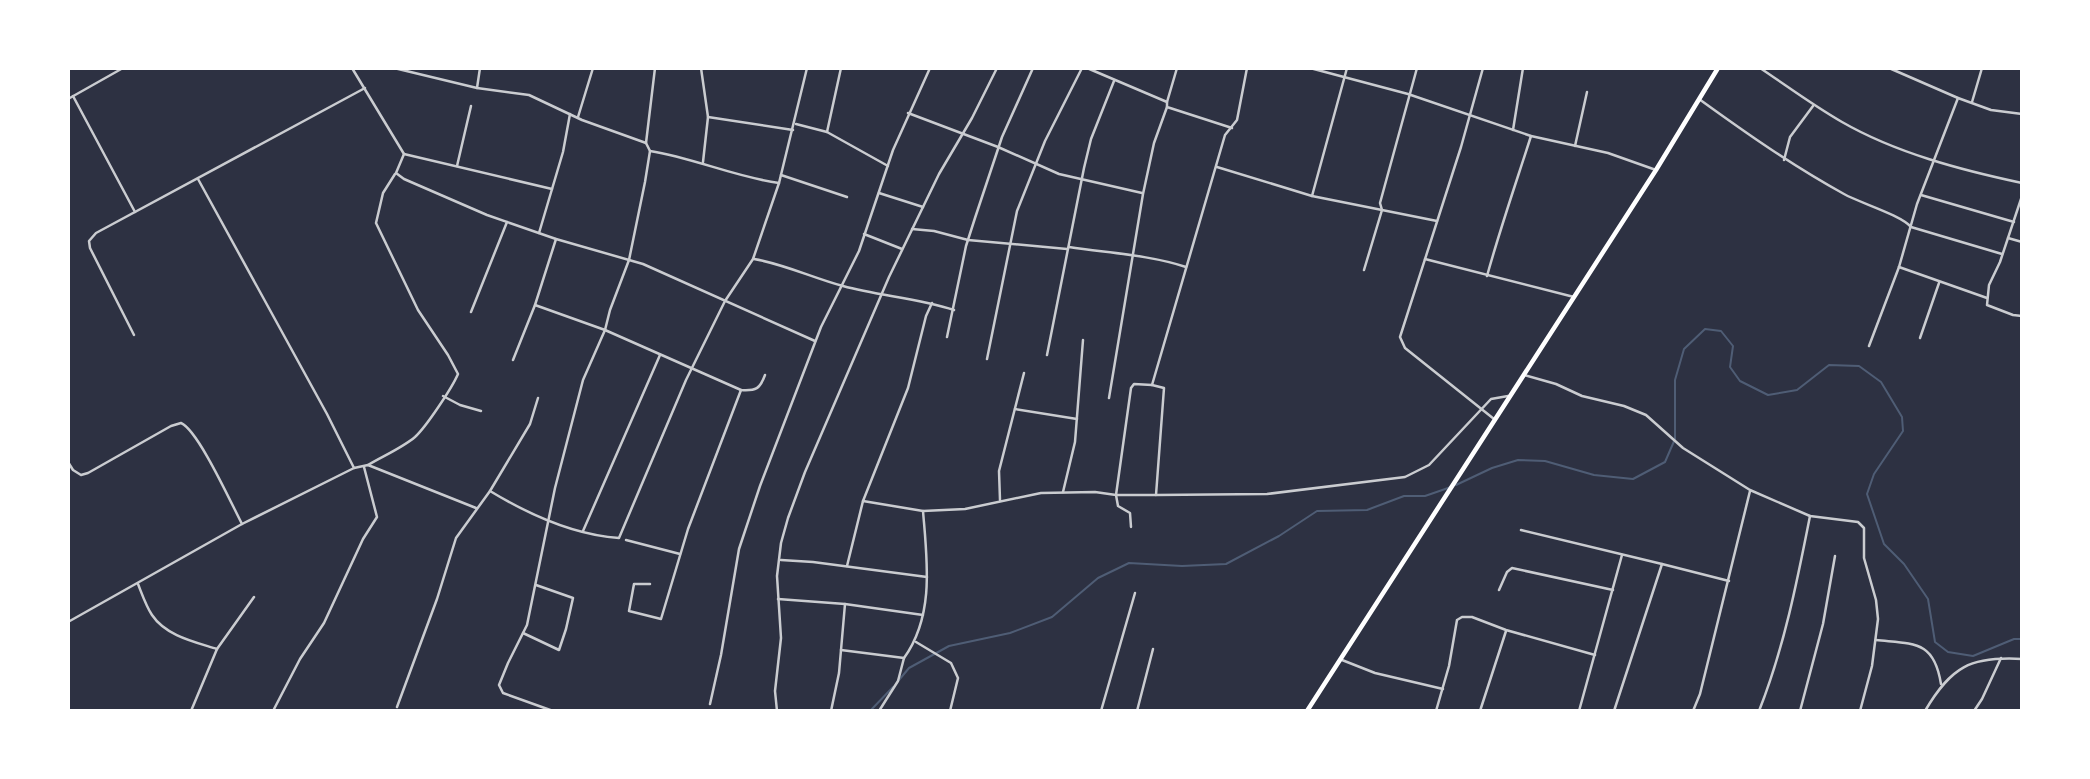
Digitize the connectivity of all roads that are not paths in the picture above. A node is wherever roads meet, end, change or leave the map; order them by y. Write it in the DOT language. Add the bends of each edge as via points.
graph roads {
  1 [pos="123,68"];
  2 [pos="352,68"];
  3 [pos="394,68"];
  4 [pos="480,68"];
  5 [pos="593,68"];
  6 [pos="655,68"];
  7 [pos="701,68"];
  8 [pos="807,68"];
  9 [pos="841,68"];
  10 [pos="930,68"];
  11 [pos="997,68"];
  12 [pos="1033,68"];
  13 [pos="1082,68"];
  14 [pos="1087,68"];
  15 [pos="1177,68"];
  16 [pos="1247,68"];
  17 [pos="1310,68"];
  18 [pos="1347,68"];
  19 [pos="1417,68"];
  20 [pos="1483,68"];
  21 [pos="1523,68"];
  22 [pos="1718,68"];
  23 [pos="1760,68"];
  24 [pos="1889,68"];
  25 [pos="1903,68"];
  26 [pos="1982,68"];
  27 [pos="1901,74"];
  28 [pos="1344,77"];
  29 [pos="1114,81"];
  30 [pos="365,88"];
  31 [pos="477,88"];
  32 [pos="1587,92"];
  33 [pos="1408,94"];
  34 [pos="73,96"];
  35 [pos="1958,98"];
  36 [pos="68,99"];
  37 [pos="1699,99"];
  38 [pos="1972,102"];
  39 [pos="1167,104"];
  40 [pos="1814,105"];
  41 [pos="471,106"];
  42 [pos="908,113"];
  43 [pos="570,114"];
  44 [pos="2022,114"];
  45 [pos="1470,116"];
  46 [pos="578,117"];
  47 [pos="708,117"];
  48 [pos="795,123"];
  49 [pos="1232,128"];
  50 [pos="793,130"];
  51 [pos="1513,130"];
  52 [pos="827,132"];
  53 [pos="962,134"];
  54 [pos="1531,136"];
  55 [pos="646,143"];
  56 [pos="1575,146"];
  57 [pos="999,147"];
  58 [pos="650,151"];
  59 [pos="404,154"];
  60 [pos="1783,160"];
  61 [pos="1934,160"];
  62 [pos="703,163"];
  63 [pos="1035,164"];
  64 [pos="457,166"];
  65 [pos="888,166"];
  66 [pos="1217,167"];
  67 [pos="1656,170"];
  68 [pos="396,173"];
  69 [pos="782,175"];
  70 [pos="198,179"];
  71 [pos="1082,179"];
  72 [pos="779,183"];
  73 [pos="2022,183"];
  74 [pos="552,189"];
  75 [pos="879,192"];
  76 [pos="1143,194"];
  77 [pos="1312,195"];
  78 [pos="1921,195"];
  79 [pos="2022,196"];
  80 [pos="847,197"];
  81 [pos="923,207"];
  82 [pos="1382,211"];
  83 [pos="135,212"];
  84 [pos="1437,221"];
  85 [pos="507,222"];
  86 [pos="2014,222"];
  87 [pos="1911,227"];
  88 [pos="912,229"];
  89 [pos="539,233"];
  90 [pos="864,234"];
  91 [pos="2008,238"];
  92 [pos="556,239"];
  93 [pos="968,240"];
  94 [pos="2022,242"];
  95 [pos="1010,244"];
  96 [pos="1067,248"];
  97 [pos="902,249"];
  98 [pos="2002,254"];
  99 [pos="1132,257"];
  100 [pos="753,259"];
  101 [pos="1425,259"];
  102 [pos="629,260"];
  103 [pos="1186,267"];
  104 [pos="1899,267"];
  105 [pos="1364,270"];
  106 [pos="1487,276"];
  107 [pos="1939,283"];
  108 [pos="843,286"];
  109 [pos="881,295"];
  110 [pos="1574,297"];
  111 [pos="1987,298"];
  112 [pos="725,301"];
  113 [pos="932,303"];
  114 [pos="535,305"];
  115 [pos="954,310"];
  116 [pos="471,312"];
  117 [pos="2022,316"];
  118 [pos="605,330"];
  119 [pos="134,334"];
  120 [pos="947,337"];
  121 [pos="1920,338"];
  122 [pos="1083,340"];
  123 [pos="815,341"];
  124 [pos="1869,346"];
  125 [pos="660,354"];
  126 [pos="1047,355"];
  127 [pos="988,359"];
  128 [pos="513,360"];
  129 [pos="692,367"];
  130 [pos="1024,373"];
  131 [pos="765,375"];
  132 [pos="1524,375"];
  133 [pos="1152,385"];
  134 [pos="741,390"];
  135 [pos="443,396"];
  136 [pos="1510,396"];
  137 [pos="538,398"];
  138 [pos="1109,398"];
  139 [pos="1015,408"];
  140 [pos="1482,409"];
  141 [pos="481,411"];
  142 [pos="1077,419"];
  143 [pos="1494,419"];
  144 [pos="68,462"];
  145 [pos="366,466"];
  146 [pos="354,468"];
  147 [pos="1751,490"];
  148 [pos="490,491"];
  149 [pos="1063,492"];
  150 [pos="1116,495"];
  151 [pos="1156,495"];
  152 [pos="863,501"];
  153 [pos="1000,501"];
  154 [pos="476,508"];
  155 [pos="923,511"];
  156 [pos="1810,516"];
  157 [pos="548,520"];
  158 [pos="242,524"];
  159 [pos="1131,527"];
  160 [pos="1521,530"];
  161 [pos="583,531"];
  162 [pos="626,540"];
  163 [pos="680,554"];
  164 [pos="1622,555"];
  165 [pos="1835,556"];
  166 [pos="781,560"];
  167 [pos="1662,564"];
  168 [pos="847,566"];
  169 [pos="927,577"];
  170 [pos="1729,581"];
  171 [pos="137,583"];
  172 [pos="536,584"];
  173 [pos="650,584"];
  174 [pos="1500,590"];
  175 [pos="1613,590"];
  176 [pos="1135,593"];
  177 [pos="254,597"];
  178 [pos="778,599"];
  179 [pos="845,604"];
  180 [pos="923,615"];
  181 [pos="68,622"];
  182 [pos="1506,630"];
  183 [pos="523,633"];
  184 [pos="1875,639"];
  185 [pos="916,642"];
  186 [pos="217,649"];
  187 [pos="841,649"];
  188 [pos="1153,649"];
  189 [pos="1595,655"];
  190 [pos="2001,657"];
  191 [pos="904,658"];
  192 [pos="1340,659"];
  193 [pos="2022,659"];
  194 [pos="1941,684"];
  195 [pos="1443,689"];
  196 [pos="709,704"];
  197 [pos="397,707"];
  198 [pos="191,711"];
  199 [pos="273,711"];
  200 [pos="553,711"];
  201 [pos="776,711"];
  202 [pos="831,711"];
  203 [pos="878,711"];
  204 [pos="950,711"];
  205 [pos="1101,711"];
  206 [pos="1137,711"];
  207 [pos="1307,711"];
  208 [pos="1436,711"];
  209 [pos="1480,711"];
  210 [pos="1579,711"];
  211 [pos="1614,711"];
  212 [pos="1693,711"];
  213 [pos="1759,711"];
  214 [pos="1800,711"];
  215 [pos="1860,711"];
  216 [pos="1925,711"];
  217 [pos="1974,711"];
  1 -- 34 [label="street"];
  2 -- 30 [label="street"];
  3 -- 31 [label="street"];
  4 -- 31 [label="street"];
  5 -- 46 [label="street"];
  6 -- 55 [label="street"];
  7 -- 47 [label="street"];
  8 -- 48 [label="street"];
  9 -- 52 [label="street"];
  10 -- 42 [label="street"];
  11 -- 53 [label="street"];
  12 -- 57 [label="street"];
  13 -- 63 [label="street"];
  14 -- 29 [label="street"];
  15 -- 39 [label="street"];
  16 -- 49 [label="street"];
  17 -- 28 [label="street"];
  18 -- 28 [label="street"];
  19 -- 33 [label="street"];
  20 -- 45 [label="street"];
  21 -- 51 [label="street"];
  22 -- 37 [label="highway"];
  23 -- 40 [label="street"];
  24 -- 27 [label="street"];
  25 -- 27 [label="street"];
  26 -- 38 [label="street"];
  27 -- 35 [label="street"];
  28 -- 33 [label="street"];
  28 -- 77 [label="street"];
  29 -- 39 [label="street"];
  29 -- 71 [label="street" via="1091,139"];
  30 -- 59 [label="street"];
  30 -- 70 [label="street"];
  31 -- 43 [label="street" via="529,95"];
  32 -- 56 [label="street"];
  33 -- 45 [label="street"];
  33 -- 82 [label="street" via="1380,203"];
  34 -- 36 [label="street"];
  34 -- 83 [label="street"];
  35 -- 38 [label="street"];
  35 -- 61 [label="street"];
  37 -- 60 [label="street"];
  37 -- 67 [label="highway"];
  38 -- 44 [label="street"];
  39 -- 49 [label="street"];
  39 -- 76 [label="street"];
  40 -- 60 [label="street" via="1790,137"];
  40 -- 61 [label="street" via="1844,123"];
  41 -- 64 [label="street"];
  42 -- 53 [label="street"];
  42 -- 65 [label="street"];
  43 -- 46 [label="street"];
  43 -- 74 [label="street"];
  45 -- 51 [label="street"];
  45 -- 84 [label="street"];
  46 -- 55 [label="street"];
  47 -- 50 [label="street"];
  47 -- 62 [label="street"];
  48 -- 50 [label="street"];
  48 -- 52 [label="street"];
  49 -- 66 [label="street" via="1225,135"];
  50 -- 69 [label="street"];
  51 -- 54 [label="street"];
  52 -- 65 [label="street"];
  53 -- 57 [label="street"];
  53 -- 81 [label="street"];
  54 -- 56 [label="street"];
  54 -- 106 [label="street"];
  55 -- 58 [label="street"];
  56 -- 67 [label="street"];
  57 -- 63 [label="street"];
  57 -- 93 [label="street"];
  58 -- 62 [label="street"];
  58 -- 102 [label="street"];
  59 -- 64 [label="street"];
  59 -- 68 [label="street"];
  60 -- 87 [label="street"];
  61 -- 73 [label="street"];
  61 -- 78 [label="street"];
  62 -- 72 [label="street"];
  63 -- 71 [label="street"];
  63 -- 95 [label="street"];
  64 -- 74 [label="street"];
  65 -- 75 [label="street"];
  66 -- 77 [label="street"];
  66 -- 103 [label="street"];
  67 -- 110 [label="highway"];
  68 -- 85 [label="street"];
  68 -- 135 [label="street" via="383,193 376,223 418,310 458,374"];
  69 -- 72 [label="street"];
  69 -- 80 [label="street"];
  70 -- 83 [label="street"];
  70 -- 146 [label="street"];
  71 -- 76 [label="street"];
  71 -- 96 [label="street"];
  72 -- 100 [label="street"];
  74 -- 89 [label="street"];
  75 -- 81 [label="street"];
  75 -- 90 [label="street"];
  76 -- 99 [label="street"];
  77 -- 82 [label="street"];
  78 -- 86 [label="street"];
  78 -- 87 [label="street"];
  79 -- 86 [label="street"];
  81 -- 88 [label="street"];
  82 -- 84 [label="street"];
  82 -- 105 [label="street"];
  83 -- 119 [label="street" via="96,233 89,242"];
  84 -- 101 [label="street"];
  85 -- 89 [label="street"];
  85 -- 116 [label="street"];
  86 -- 91 [label="street"];
  87 -- 98 [label="street"];
  87 -- 104 [label="street"];
  88 -- 93 [label="street"];
  88 -- 97 [label="street"];
  89 -- 92 [label="street"];
  90 -- 97 [label="street"];
  90 -- 108 [label="street"];
  91 -- 94 [label="street"];
  91 -- 98 [label="street"];
  92 -- 102 [label="street"];
  92 -- 114 [label="street"];
  93 -- 95 [label="street"];
  93 -- 115 [label="street"];
  95 -- 96 [label="street"];
  95 -- 127 [label="street"];
  96 -- 99 [label="street"];
  96 -- 126 [label="street"];
  97 -- 109 [label="street"];
  98 -- 111 [label="street"];
  99 -- 103 [label="street" via="1160,258"];
  99 -- 138 [label="street"];
  100 -- 108 [label="street"];
  100 -- 112 [label="street"];
  101 -- 106 [label="street"];
  101 -- 140 [label="street" via="1400,337 1405,348"];
  102 -- 112 [label="street"];
  102 -- 118 [label="street"];
  103 -- 133 [label="street"];
  104 -- 107 [label="street"];
  104 -- 124 [label="street"];
  106 -- 110 [label="street"];
  107 -- 111 [label="street"];
  107 -- 121 [label="street"];
  108 -- 109 [label="street"];
  108 -- 123 [label="street"];
  109 -- 113 [label="street"];
  109 -- 166 [label="street" via="805,472 788,518"];
  110 -- 132 [label="highway"];
  111 -- 117 [label="street" via="1987,305"];
  112 -- 123 [label="street"];
  112 -- 129 [label="street"];
  113 -- 115 [label="street"];
  113 -- 152 [label="street" via="904,400"];
  114 -- 118 [label="street"];
  114 -- 128 [label="street"];
  115 -- 120 [label="street"];
  118 -- 125 [label="street"];
  118 -- 157 [label="street" via="573,412"];
  122 -- 142 [label="street"];
  123 -- 196 [label="street" via="739,550"];
  125 -- 129 [label="street"];
  125 -- 161 [label="street"];
  129 -- 134 [label="street"];
  129 -- 161 [label="street" via="619,538"];
  130 -- 139 [label="street"];
  131 -- 134 [label="street" via="756,390"];
  132 -- 136 [label="highway"];
  132 -- 147 [label="street" via="1646,415 1683,447"];
  133 -- 150 [label="street" via="1134,384 1131,388"];
  133 -- 151 [label="street" via="1164,388"];
  134 -- 163 [label="street"];
  135 -- 141 [label="street"];
  135 -- 145 [label="street" via="415,436"];
  136 -- 140 [label="street" via="1491,399"];
  136 -- 143 [label="highway"];
  137 -- 148 [label="street" via="530,424"];
  139 -- 142 [label="street"];
  139 -- 153 [label="street" via="999,471"];
  140 -- 143 [label="street"];
  140 -- 151 [label="street" via="1429,465 1405,477 1267,494"];
  142 -- 149 [label="street"];
  143 -- 192 [label="highway"];
  144 -- 158 [label="street" via="81,475 88,473 181,423 201,445"];
  145 -- 146 [label="street"];
  145 -- 154 [label="street"];
  145 -- 199 [label="street" via="377,517"];
  146 -- 158 [label="street"];
  147 -- 156 [label="street"];
  147 -- 170 [label="street"];
  148 -- 154 [label="street"];
  148 -- 157 [label="street"];
  149 -- 150 [label="street"];
  149 -- 153 [label="street"];
  150 -- 151 [label="street"];
  150 -- 159 [label="street" via="1118,506 1130,513"];
  152 -- 155 [label="street"];
  152 -- 168 [label="street"];
  153 -- 155 [label="street"];
  154 -- 197 [label="street" via="456,538"];
  155 -- 169 [label="street"];
  156 -- 184 [label="street" via="1858,522 1864,528 1864,558 1878,619"];
  156 -- 213 [label="street" via="1792,606"];
  157 -- 161 [label="street"];
  157 -- 172 [label="street"];
  158 -- 171 [label="street"];
  160 -- 164 [label="street"];
  162 -- 163 [label="street"];
  163 -- 173 [label="street" via="661,619 629,611 634,584"];
  164 -- 167 [label="street"];
  164 -- 175 [label="street"];
  165 -- 214 [label="street"];
  166 -- 168 [label="street"];
  166 -- 178 [label="street"];
  167 -- 170 [label="street"];
  167 -- 211 [label="street"];
  168 -- 169 [label="street"];
  169 -- 180 [label="street"];
  170 -- 212 [label="street"];
  171 -- 181 [label="street"];
  171 -- 186 [label="street" via="163,627"];
  172 -- 183 [label="street"];
  172 -- 183 [label="street" via="573,598 566,629 559,650"];
  174 -- 175 [label="street" via="1512,568"];
  175 -- 189 [label="street"];
  176 -- 205 [label="street"];
  177 -- 186 [label="street"];
  178 -- 179 [label="street"];
  178 -- 201 [label="street"];
  179 -- 180 [label="street"];
  179 -- 187 [label="street"];
  180 -- 185 [label="street"];
  182 -- 189 [label="street"];
  182 -- 195 [label="street" via="1472,617 1457,620"];
  182 -- 209 [label="street"];
  183 -- 200 [label="street" via="499,685 501,691"];
  184 -- 194 [label="street" via="1913,644 1929,652 1938,664"];
  184 -- 215 [label="street"];
  185 -- 191 [label="street"];
  185 -- 204 [label="street" via="951,663 958,678"];
  186 -- 198 [label="street"];
  187 -- 191 [label="street"];
  187 -- 202 [label="street"];
  188 -- 206 [label="street"];
  189 -- 210 [label="street"];
  190 -- 193 [label="street"];
  190 -- 194 [label="street" via="1967,663"];
  190 -- 217 [label="street"];
  191 -- 203 [label="street" via="898,681"];
  192 -- 195 [label="street" via="1375,673"];
  192 -- 207 [label="highway"];
  194 -- 216 [label="street"];
  195 -- 208 [label="street"];
}
